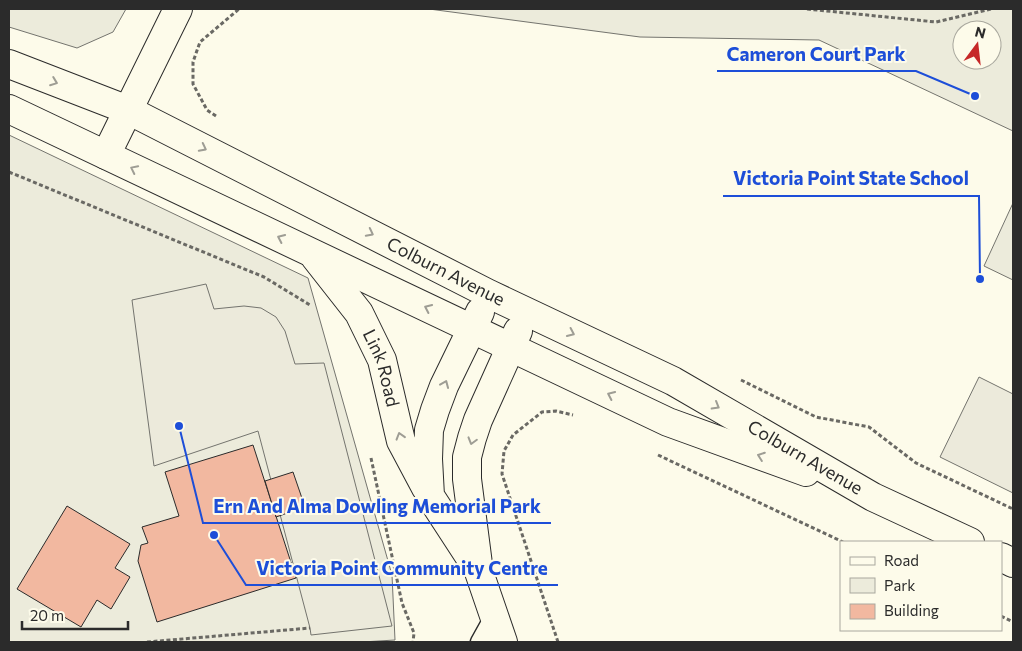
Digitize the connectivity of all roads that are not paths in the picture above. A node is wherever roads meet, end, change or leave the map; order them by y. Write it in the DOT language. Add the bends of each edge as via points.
graph roads {
  1 [pos="178,9"];
  2 [pos="9,64"];
  3 [pos="9,109"];
  4 [pos="128,110"];
  5 [pos="106,155"];
  6 [pos="312,253"];
  7 [pos="488,294"];
  8 [pos="527,312"];
  9 [pos="472,329"];
  10 [pos="510,347"];
  11 [pos="430,496"];
  12 [pos="873,497"];
  13 [pos="968,541"];
  14 [pos="479,572"];
  15 [pos="494,615"];
  16 [pos="479,642"];
  17 [pos="503,642"];
  1 -- 4 [label="main road"];
  2 -- 4 [label="main road, Colburn Avenue, one-way"];
  3 -- 5 [label="main road, Colburn Avenue"];
  4 -- 5 [label="main road"];
  4 -- 7 [label="main road, Colburn Avenue, one-way"];
  6 -- 5 [label="main road, Colburn Avenue, one-way"];
  9 -- 6 [label="main road, Colburn Avenue, one-way"];
  11 -- 6 [label="main road, Link Road, one-way" via="401,441 382,360 359,313"];
  7 -- 8 [label="main road, Colburn Avenue"];
  7 -- 9 [label="main road, Link Road"];
  8 -- 10 [label="main road, Link Road"];
  8 -- 12 [label="main road, Colburn Avenue, one-way" via="673,381"];
  9 -- 10 [label="main road, Colburn Avenue"];
  11 -- 9 [label="main road, Link Road, one-way" via="429,430 444,386"];
  12 -- 10 [label="main road, Colburn Avenue, one-way" via="668,422"];
  10 -- 14 [label="main road, Link Road, one-way" via="478,420 467,457"];
  11 -- 14 [label="main road, Link Road"];
  12 -- 13 [label="main road, Colburn Avenue"];
  14 -- 15 [label="main road, Link Road"];
  15 -- 16 [label="lane"];
  15 -- 17 [label="main road, Link Road"];
}
